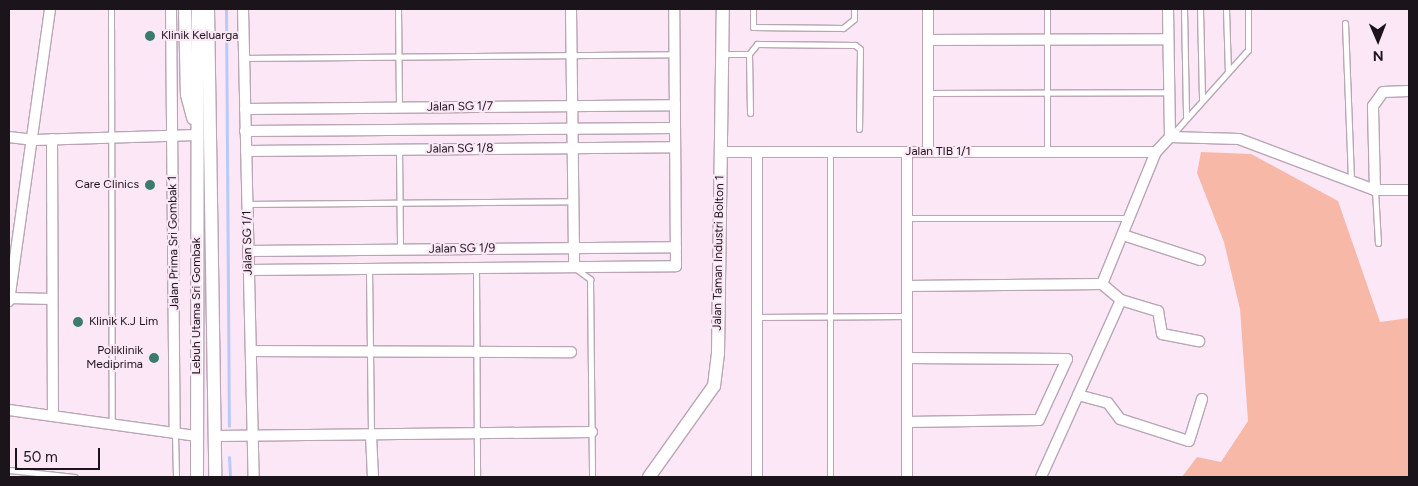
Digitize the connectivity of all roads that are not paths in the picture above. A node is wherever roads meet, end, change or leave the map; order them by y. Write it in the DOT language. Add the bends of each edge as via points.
graph roads {
  1 [pos="50,9"];
  2 [pos="110,9"];
  3 [pos="170,9"];
  4 [pos="185,9"];
  5 [pos="198,9"];
  6 [pos="208,9"];
  7 [pos="217,9"];
  8 [pos="244,9"];
  9 [pos="398,9"];
  10 [pos="571,9"];
  11 [pos="674,9"];
  12 [pos="723,9"];
  13 [pos="753,9"];
  14 [pos="854,9"];
  15 [pos="928,9"];
  16 [pos="1047,9"];
  17 [pos="1168,9"];
  18 [pos="1184,9"];
  19 [pos="1200,9"];
  20 [pos="1226,9"];
  21 [pos="1248,9"];
  22 [pos="1345,24"];
  23 [pos="1167,39"];
  24 [pos="928,40"];
  25 [pos="1047,40"];
  26 [pos="204,45"];
  27 [pos="674,54"];
  28 [pos="722,54"];
  29 [pos="749,54"];
  30 [pos="572,55"];
  31 [pos="399,57"];
  32 [pos="244,58"];
  33 [pos="1228,72"];
  34 [pos="1409,91"];
  35 [pos="1168,92"];
  36 [pos="928,93"];
  37 [pos="1047,94"];
  38 [pos="1202,100"];
  39 [pos="675,105"];
  40 [pos="572,106"];
  41 [pos="399,108"];
  42 [pos="245,109"];
  43 [pos="750,114"];
  44 [pos="1186,117"];
  45 [pos="572,128"];
  46 [pos="675,128"];
  47 [pos="859,129"];
  48 [pos="246,131"];
  49 [pos="197,135"];
  50 [pos="173,136"];
  51 [pos="9,137"];
  52 [pos="211,137"];
  53 [pos="1170,137"];
  54 [pos="111,138"];
  55 [pos="34,140"];
  56 [pos="52,140"];
  57 [pos="675,147"];
  58 [pos="572,148"];
  59 [pos="399,149"];
  60 [pos="246,151"];
  61 [pos="720,152"];
  62 [pos="757,152"];
  63 [pos="830,152"];
  64 [pos="907,152"];
  65 [pos="928,152"];
  66 [pos="1047,152"];
  67 [pos="1156,152"];
  68 [pos="1351,181"];
  69 [pos="1375,190"];
  70 [pos="1409,190"];
  71 [pos="573,201"];
  72 [pos="399,203"];
  73 [pos="247,204"];
  74 [pos="907,218"];
  75 [pos="1130,218"];
  76 [pos="1123,235"];
  77 [pos="1378,243"];
  78 [pos="676,247"];
  79 [pos="574,248"];
  80 [pos="368,250"];
  81 [pos="400,250"];
  82 [pos="248,251"];
  83 [pos="1200,260"];
  84 [pos="574,267"];
  85 [pos="476,268"];
  86 [pos="369,269"];
  87 [pos="248,270"];
  88 [pos="1102,284"];
  89 [pos="907,286"];
  90 [pos="52,299"];
  91 [pos="9,300"];
  92 [pos="1121,300"];
  93 [pos="830,316"];
  94 [pos="907,316"];
  95 [pos="757,317"];
  96 [pos="1199,341"];
  97 [pos="251,351"];
  98 [pos="476,352"];
  99 [pos="571,352"];
  100 [pos="370,353"];
  101 [pos="907,358"];
  102 [pos="1078,395"];
  103 [pos="1202,399"];
  104 [pos="9,410"];
  105 [pos="52,416"];
  106 [pos="907,422"];
  107 [pos="112,424"];
  108 [pos="592,432"];
  109 [pos="175,433"];
  110 [pos="477,434"];
  111 [pos="371,435"];
  112 [pos="197,436"];
  113 [pos="215,436"];
  114 [pos="253,436"];
  115 [pos="9,470"];
  116 [pos="75,477"];
  117 [pos="176,477"];
  118 [pos="197,477"];
  119 [pos="215,477"];
  120 [pos="254,477"];
  121 [pos="373,477"];
  122 [pos="477,477"];
  123 [pos="592,477"];
  124 [pos="649,477"];
  125 [pos="757,477"];
  126 [pos="830,477"];
  127 [pos="907,477"];
  128 [pos="1041,477"];
  1 -- 55 [label="street"];
  2 -- 54 [label="lane"];
  3 -- 50 [label="street, Jalan Prima Sri Gombak 1"];
  4 -- 49 [label="street, Lebuh Utama Sri Gombak" via="187,95"];
  5 -- 26 [label="street, Lebuh Utama Sri Gombak"];
  6 -- 26 [label="street, Lebuh Utama Sri Gombak"];
  7 -- 52 [label="street, Lebuh Utama Sri Gombak"];
  8 -- 32 [label="street, Jalan SG 1/1"];
  9 -- 31 [label="lane"];
  10 -- 30 [label="street"];
  11 -- 27 [label="street"];
  12 -- 28 [label="street, Jalan Taman Industri Bolton 1"];
  13 -- 14 [label="lane" via="753,27 843,28 854,19"];
  15 -- 24 [label="street"];
  16 -- 25 [label="lane"];
  17 -- 23 [label="street"];
  18 -- 44 [label="lane"];
  19 -- 38 [label="lane"];
  20 -- 33 [label="lane"];
  21 -- 33 [label="lane" via="1248,50"];
  22 -- 68 [label="lane"];
  23 -- 25 [label="street"];
  23 -- 35 [label="street"];
  24 -- 25 [label="street"];
  24 -- 36 [label="street"];
  25 -- 37 [label="lane"];
  26 -- 49 [label="street, Lebuh Utama Sri Gombak"];
  26 -- 52 [label="street, Lebuh Utama Sri Gombak"];
  27 -- 30 [label="lane"];
  27 -- 39 [label="street"];
  28 -- 29 [label="lane"];
  28 -- 61 [label="street, Jalan Taman Industri Bolton 1"];
  29 -- 43 [label="lane"];
  29 -- 47 [label="lane" via="756,44 856,44 860,49"];
  30 -- 31 [label="lane"];
  30 -- 40 [label="street"];
  31 -- 32 [label="lane"];
  31 -- 41 [label="lane"];
  32 -- 42 [label="street, Jalan SG 1/1"];
  33 -- 38 [label="lane"];
  34 -- 69 [label="street" via="1383,92 1373,106"];
  35 -- 37 [label="lane"];
  35 -- 53 [label="street"];
  36 -- 37 [label="lane"];
  36 -- 65 [label="street"];
  37 -- 66 [label="lane"];
  38 -- 44 [label="lane"];
  39 -- 40 [label="street, Jalan SG 1/7"];
  39 -- 46 [label="street"];
  40 -- 41 [label="street, Jalan SG 1/7"];
  40 -- 45 [label="street"];
  41 -- 42 [label="street, Jalan SG 1/7"];
  42 -- 48 [label="street, Jalan SG 1/1"];
  44 -- 53 [label="lane"];
  45 -- 46 [label="street, Jalan SG 1/7"];
  45 -- 48 [label="street, Jalan SG 1/7"];
  45 -- 58 [label="street"];
  46 -- 57 [label="street"];
  48 -- 60 [label="street, Jalan SG 1/1"];
  49 -- 50 [label="street"];
  49 -- 112 [label="street, Lebuh Utama Sri Gombak"];
  50 -- 54 [label="street"];
  50 -- 109 [label="street, Jalan Prima Sri Gombak 1"];
  51 -- 55 [label="street"];
  52 -- 113 [label="street, Lebuh Utama Sri Gombak"];
  53 -- 67 [label="street"];
  53 -- 68 [label="street" via="1256,143"];
  54 -- 56 [label="street"];
  54 -- 107 [label="lane"];
  55 -- 56 [label="street"];
  55 -- 91 [label="street"];
  56 -- 90 [label="street"];
  57 -- 58 [label="street, Jalan SG 1/8"];
  57 -- 78 [label="street"];
  58 -- 59 [label="street, Jalan SG 1/8"];
  58 -- 71 [label="street"];
  59 -- 60 [label="street, Jalan SG 1/8"];
  59 -- 72 [label="lane"];
  60 -- 73 [label="street, Jalan SG 1/1"];
  61 -- 62 [label="street, Jalan TIB 1/1"];
  61 -- 124 [label="street, Jalan Taman Industri Bolton 1" via="718,353 714,386"];
  62 -- 63 [label="street, Jalan TIB 1/1"];
  62 -- 95 [label="street"];
  63 -- 64 [label="street, Jalan TIB 1/1"];
  63 -- 93 [label="lane"];
  64 -- 65 [label="street, Jalan TIB 1/1"];
  64 -- 74 [label="street"];
  65 -- 66 [label="street, Jalan TIB 1/1"];
  66 -- 67 [label="street, Jalan TIB 1/1"];
  67 -- 75 [label="street"];
  68 -- 69 [label="street"];
  69 -- 70 [label="street"];
  69 -- 77 [label="lane"];
  71 -- 72 [label="lane"];
  71 -- 79 [label="street"];
  72 -- 73 [label="lane"];
  72 -- 81 [label="lane"];
  73 -- 82 [label="street, Jalan SG 1/1"];
  74 -- 75 [label="lane"];
  74 -- 89 [label="street"];
  75 -- 76 [label="street"];
  76 -- 83 [label="street"];
  76 -- 88 [label="street"];
  78 -- 79 [label="street, Jalan SG 1/9"];
  78 -- 84 [label="street" via="676,266"];
  79 -- 81 [label="street, Jalan SG 1/9"];
  79 -- 84 [label="street"];
  80 -- 81 [label="street, Jalan SG 1/9"];
  80 -- 82 [label="street, Jalan SG 1/9"];
  80 -- 86 [label="street"];
  82 -- 87 [label="street, Jalan SG 1/1"];
  84 -- 85 [label="street"];
  84 -- 108 [label="lane" via="590,279"];
  85 -- 86 [label="street"];
  85 -- 98 [label="lane"];
  86 -- 87 [label="street"];
  86 -- 100 [label="lane"];
  87 -- 97 [label="street, Jalan SG 1/1"];
  88 -- 89 [label="street"];
  88 -- 92 [label="street"];
  89 -- 94 [label="street"];
  90 -- 91 [label="street"];
  90 -- 105 [label="street"];
  92 -- 96 [label="street" via="1158,311 1162,334"];
  92 -- 102 [label="street"];
  93 -- 94 [label="lane"];
  93 -- 95 [label="lane"];
  93 -- 126 [label="lane"];
  94 -- 101 [label="street"];
  95 -- 125 [label="street"];
  97 -- 100 [label="street"];
  97 -- 114 [label="street, Jalan SG 1/1"];
  98 -- 99 [label="street"];
  98 -- 100 [label="street"];
  98 -- 110 [label="lane"];
  100 -- 111 [label="lane"];
  101 -- 106 [label="street"];
  101 -- 106 [label="street" via="1067,359 1039,420"];
  102 -- 103 [label="street" via="1108,403 1120,419 1190,441"];
  102 -- 128 [label="street"];
  104 -- 105 [label="street"];
  105 -- 107 [label="street"];
  106 -- 127 [label="street"];
  107 -- 109 [label="street"];
  108 -- 110 [label="street"];
  108 -- 123 [label="lane"];
  109 -- 112 [label="street"];
  109 -- 117 [label="lane, Jalan Prima Sri Gombak 1"];
  110 -- 111 [label="street"];
  110 -- 122 [label="lane"];
  111 -- 114 [label="street"];
  111 -- 121 [label="street"];
  112 -- 118 [label="street, Lebuh Utama Sri Gombak"];
  113 -- 114 [label="street"];
  113 -- 119 [label="street, Lebuh Utama Sri Gombak"];
  114 -- 120 [label="street, Jalan SG 1/1"];
  115 -- 116 [label="lane"];
}
